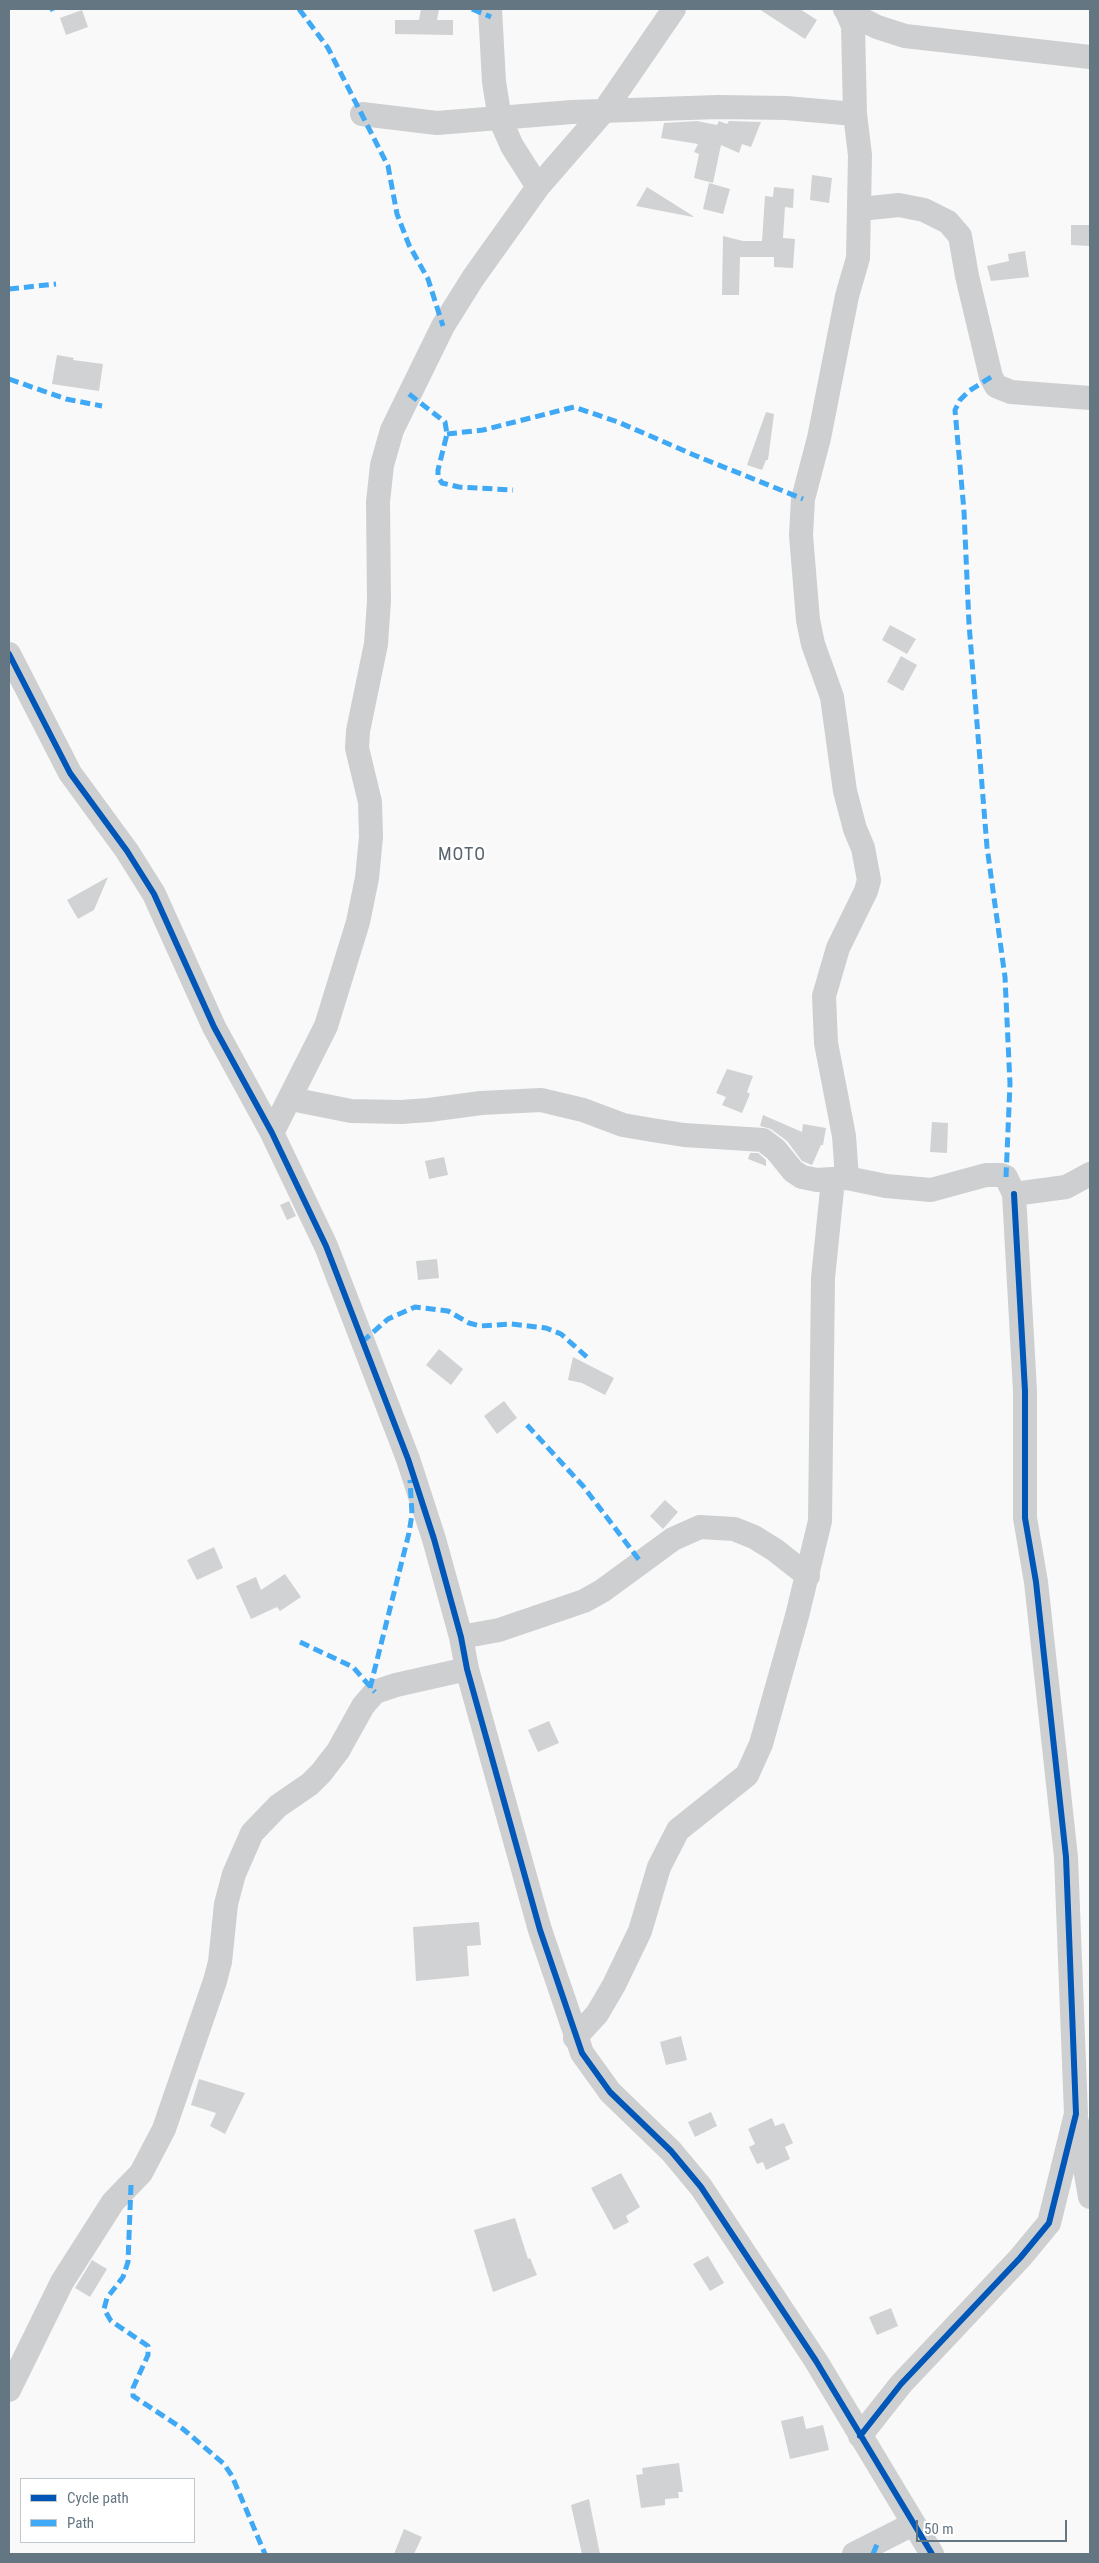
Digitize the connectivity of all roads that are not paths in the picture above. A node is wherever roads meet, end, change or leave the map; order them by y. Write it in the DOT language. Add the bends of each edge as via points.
graph roads {
  1 [pos="490,9"];
  2 [pos="674,9"];
  3 [pos="852,11"];
  4 [pos="1090,57"];
  5 [pos="604,111"];
  6 [pos="362,114"];
  7 [pos="855,114"];
  8 [pos="500,119"];
  9 [pos="538,187"];
  10 [pos="860,209"];
  11 [pos="1090,398"];
  12 [pos="9,654"];
  13 [pos="291,1099"];
  14 [pos="272,1133"];
  15 [pos="1090,1174"];
  16 [pos="840,1179"];
  17 [pos="1014,1194"];
  18 [pos="808,1576"];
  19 [pos="461,1637"];
  20 [pos="467,1669"];
  21 [pos="575,2038"];
  22 [pos="1083,2115"];
  23 [pos="1090,2197"];
  24 [pos="9,2390"];
  25 [pos="860,2436"];
  26 [pos="913,2524"];
  27 [pos="854,2554"];
  28 [pos="932,2554"];
  1 -- 8 [label="street" via="494,82"];
  2 -- 5 [label="street"];
  3 -- 4 [label="street" via="878,27 905,36"];
  3 -- 7 [label="street"];
  5 -- 7 [label="street" via="762,107"];
  5 -- 8 [label="street"];
  5 -- 9 [label="street"];
  6 -- 8 [label="street" via="436,123"];
  7 -- 10 [label="street" via="860,155"];
  8 -- 9 [label="street" via="512,146"];
  9 -- 13 [label="street" via="443,326 392,430 382,465 378,502 378,624 357,748 370,802 367,878 358,922 332,1009"];
  10 -- 11 [label="street" via="899,204 924,210 948,222 960,236 966,276 996,386 1010,392"];
  10 -- 16 [label="street" via="858,258 803,499 801,534 808,620 832,697 845,791 869,880 838,948 824,996 826,1042 844,1136"];
  12 -- 14 [label="street" via="70,773 154,894 214,1027"];
  13 -- 14 [label="street"];
  13 -- 16 [label="street" via="351,1111 401,1112 541,1100 583,1110 623,1125 684,1135 763,1140 802,1177"];
  14 -- 19 [label="street" via="326,1246 408,1458"];
  15 -- 17 [label="street" via="1066,1187"];
  16 -- 17 [label="street" via="931,1190 986,1175 1001,1175"];
  16 -- 18 [label="street" via="823,1278 820,1521"];
  17 -- 22 [label="street" via="1025,1391 1025,1518 1036,1582 1066,1856"];
  18 -- 19 [label="street" via="754,1537 717,1526 700,1528 673,1539 584,1601 499,1630"];
  18 -- 21 [label="street" via="769,1718 752,1766 738,1784 678,1830 658,1867 640,1931 614,1985 597,2014"];
  19 -- 20 [label="street"];
  20 -- 21 [label="street" via="540,1930"];
  20 -- 24 [label="street" via="375,1692 321,1773 278,1806 252,1833 234,1874 226,1904 215,1981 164,2129 141,2173 113,2202 62,2282"];
  21 -- 25 [label="street" via="601,2081 671,2151 701,2188 781,2306"];
  22 -- 23 [label="street"];
  22 -- 25 [label="street" via="1049,2223 901,2384"];
  25 -- 26 [label="street"];
  26 -- 27 [label="street"];
  26 -- 28 [label="street"];
}
